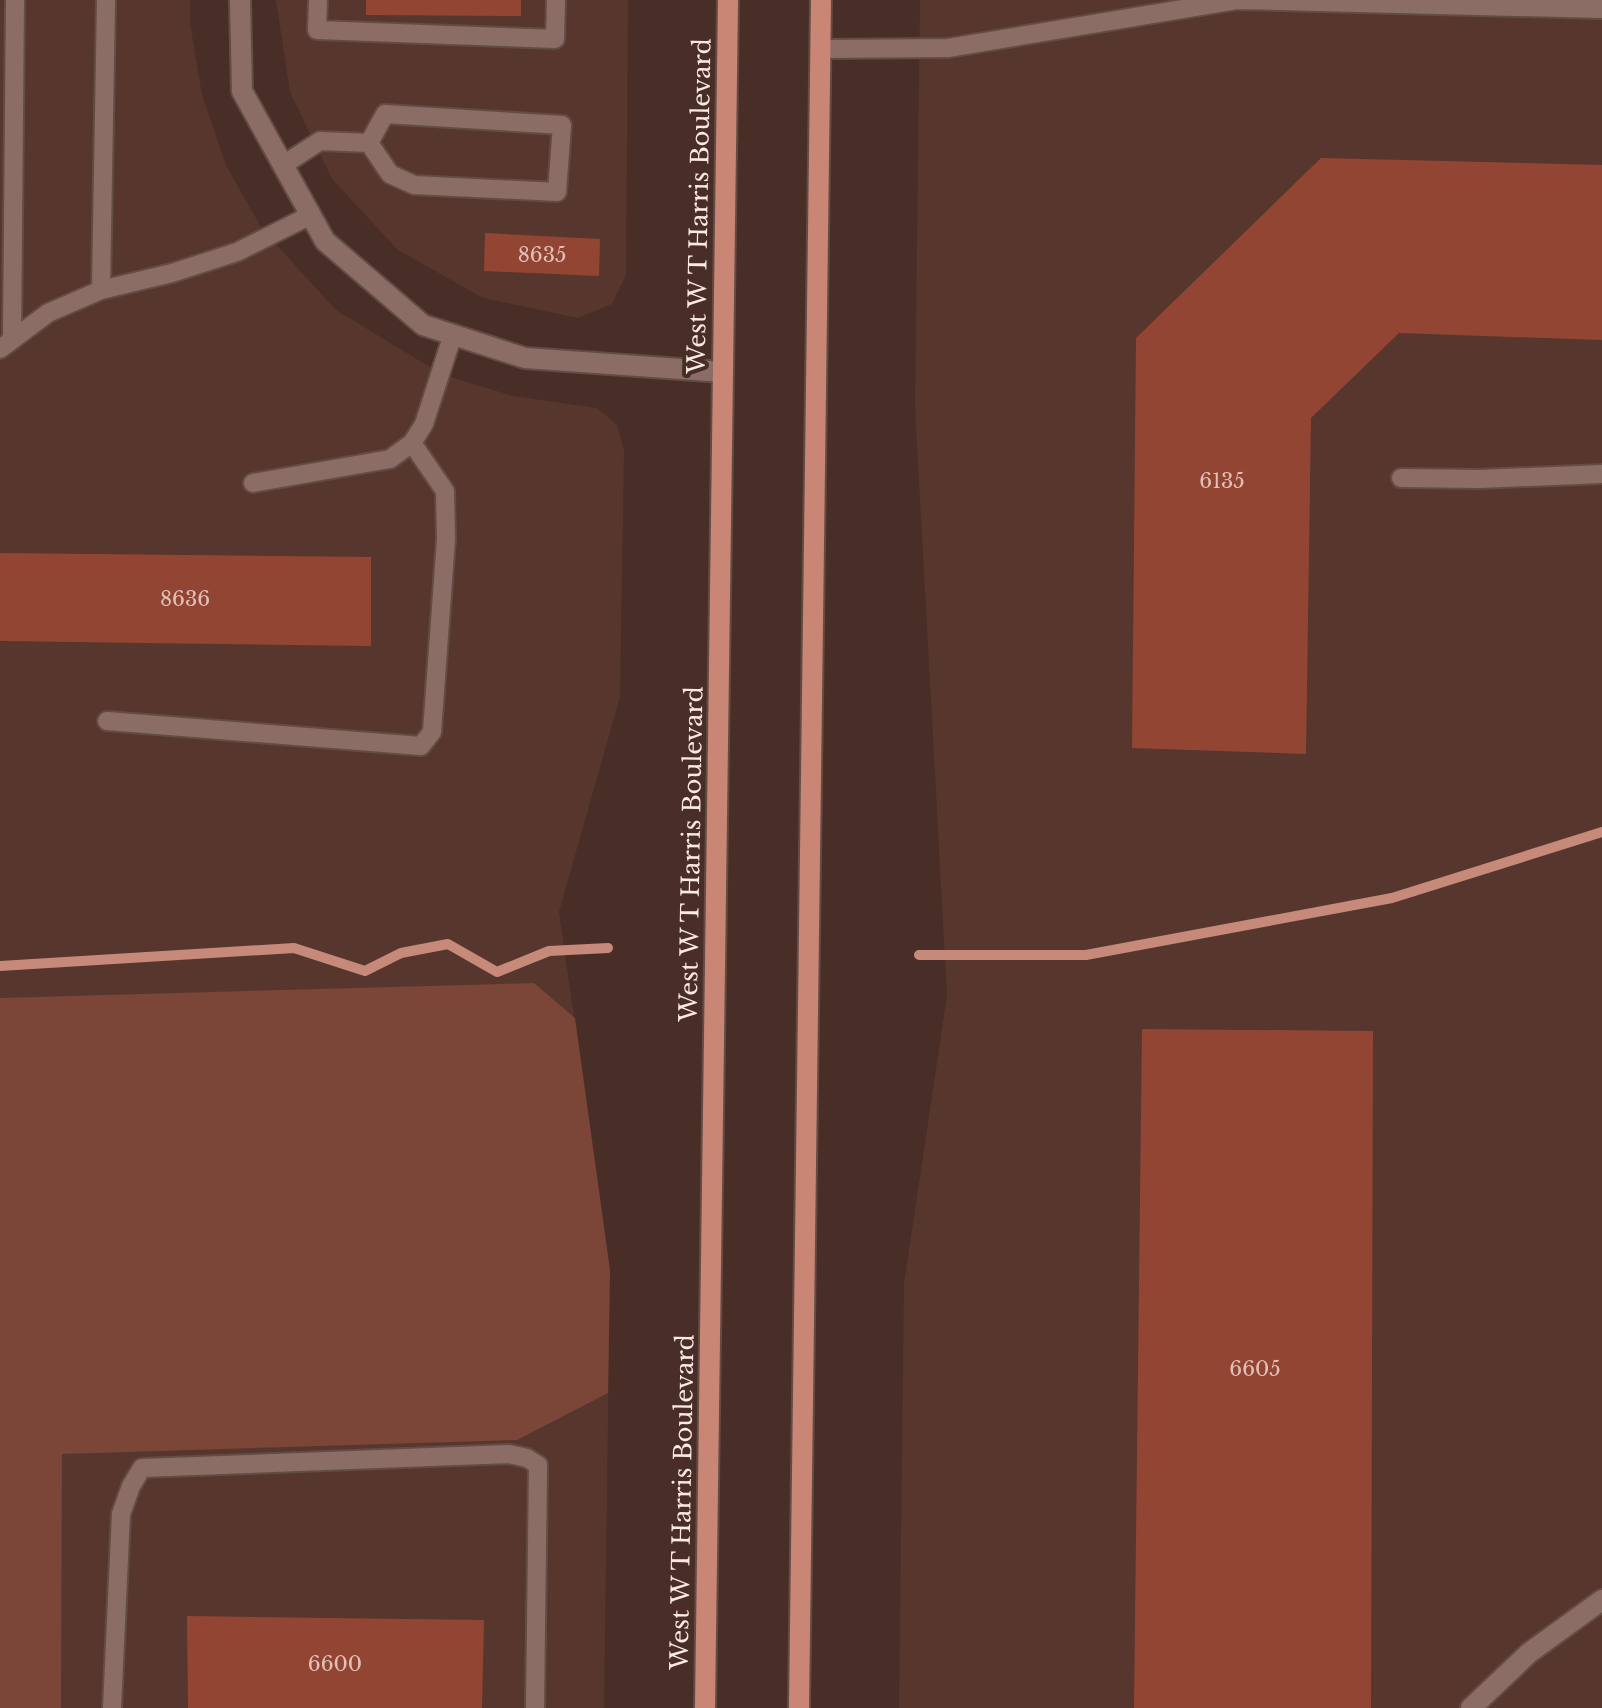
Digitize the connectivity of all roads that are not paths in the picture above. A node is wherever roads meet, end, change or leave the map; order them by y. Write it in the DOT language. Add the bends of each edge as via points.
graph roads {
  1 [pos="15,0"];
  2 [pos="106,0"];
  3 [pos="240,0"];
  4 [pos="318,0"];
  5 [pos="556,0"];
  6 [pos="728,0"];
  7 [pos="821,0"];
  8 [pos="1602,9"];
  9 [pos="820,49"];
  10 [pos="369,143"];
  11 [pos="283,165"];
  12 [pos="311,215"];
  13 [pos="101,290"];
  14 [pos="453,334"];
  15 [pos="6,344"];
  16 [pos="723,372"];
  17 [pos="412,443"];
  18 [pos="1602,474"];
  19 [pos="1401,478"];
  20 [pos="253,483"];
  21 [pos="107,721"];
  22 [pos="1602,1600"];
  23 [pos="112,1708"];
  24 [pos="535,1708"];
  25 [pos="705,1708"];
  26 [pos="799,1708"];
  27 [pos="1471,1708"];
  1 -- 15 [label="lane"];
  2 -- 13 [label="lane"];
  3 -- 11 [label="street" via="242,91"];
  4 -- 5 [label="lane" via="317,30 555,39"];
  6 -- 16 [label="main road, West W T Harris Boulevard"];
  7 -- 9 [label="main road"];
  8 -- 9 [label="lane" via="1237,0 948,48"];
  9 -- 26 [label="main road"];
  10 -- 10 [label="lane" via="390,174 414,185 557,192 562,125 385,114"];
  10 -- 11 [label="lane" via="320,141"];
  11 -- 12 [label="street"];
  12 -- 13 [label="lane" via="237,252"];
  12 -- 14 [label="street" via="325,241 423,325"];
  13 -- 15 [label="lane" via="48,313"];
  14 -- 16 [label="street" via="525,358"];
  14 -- 17 [label="lane" via="424,424"];
  16 -- 25 [label="main road, West W T Harris Boulevard"];
  17 -- 20 [label="lane" via="390,459"];
  17 -- 21 [label="lane" via="445,491 432,732 421,746"];
  18 -- 19 [label="lane"];
  22 -- 27 [label="street" via="1529,1653"];
  23 -- 24 [label="lane" via="121,1514 142,1468 509,1454 538,1465"];
}
